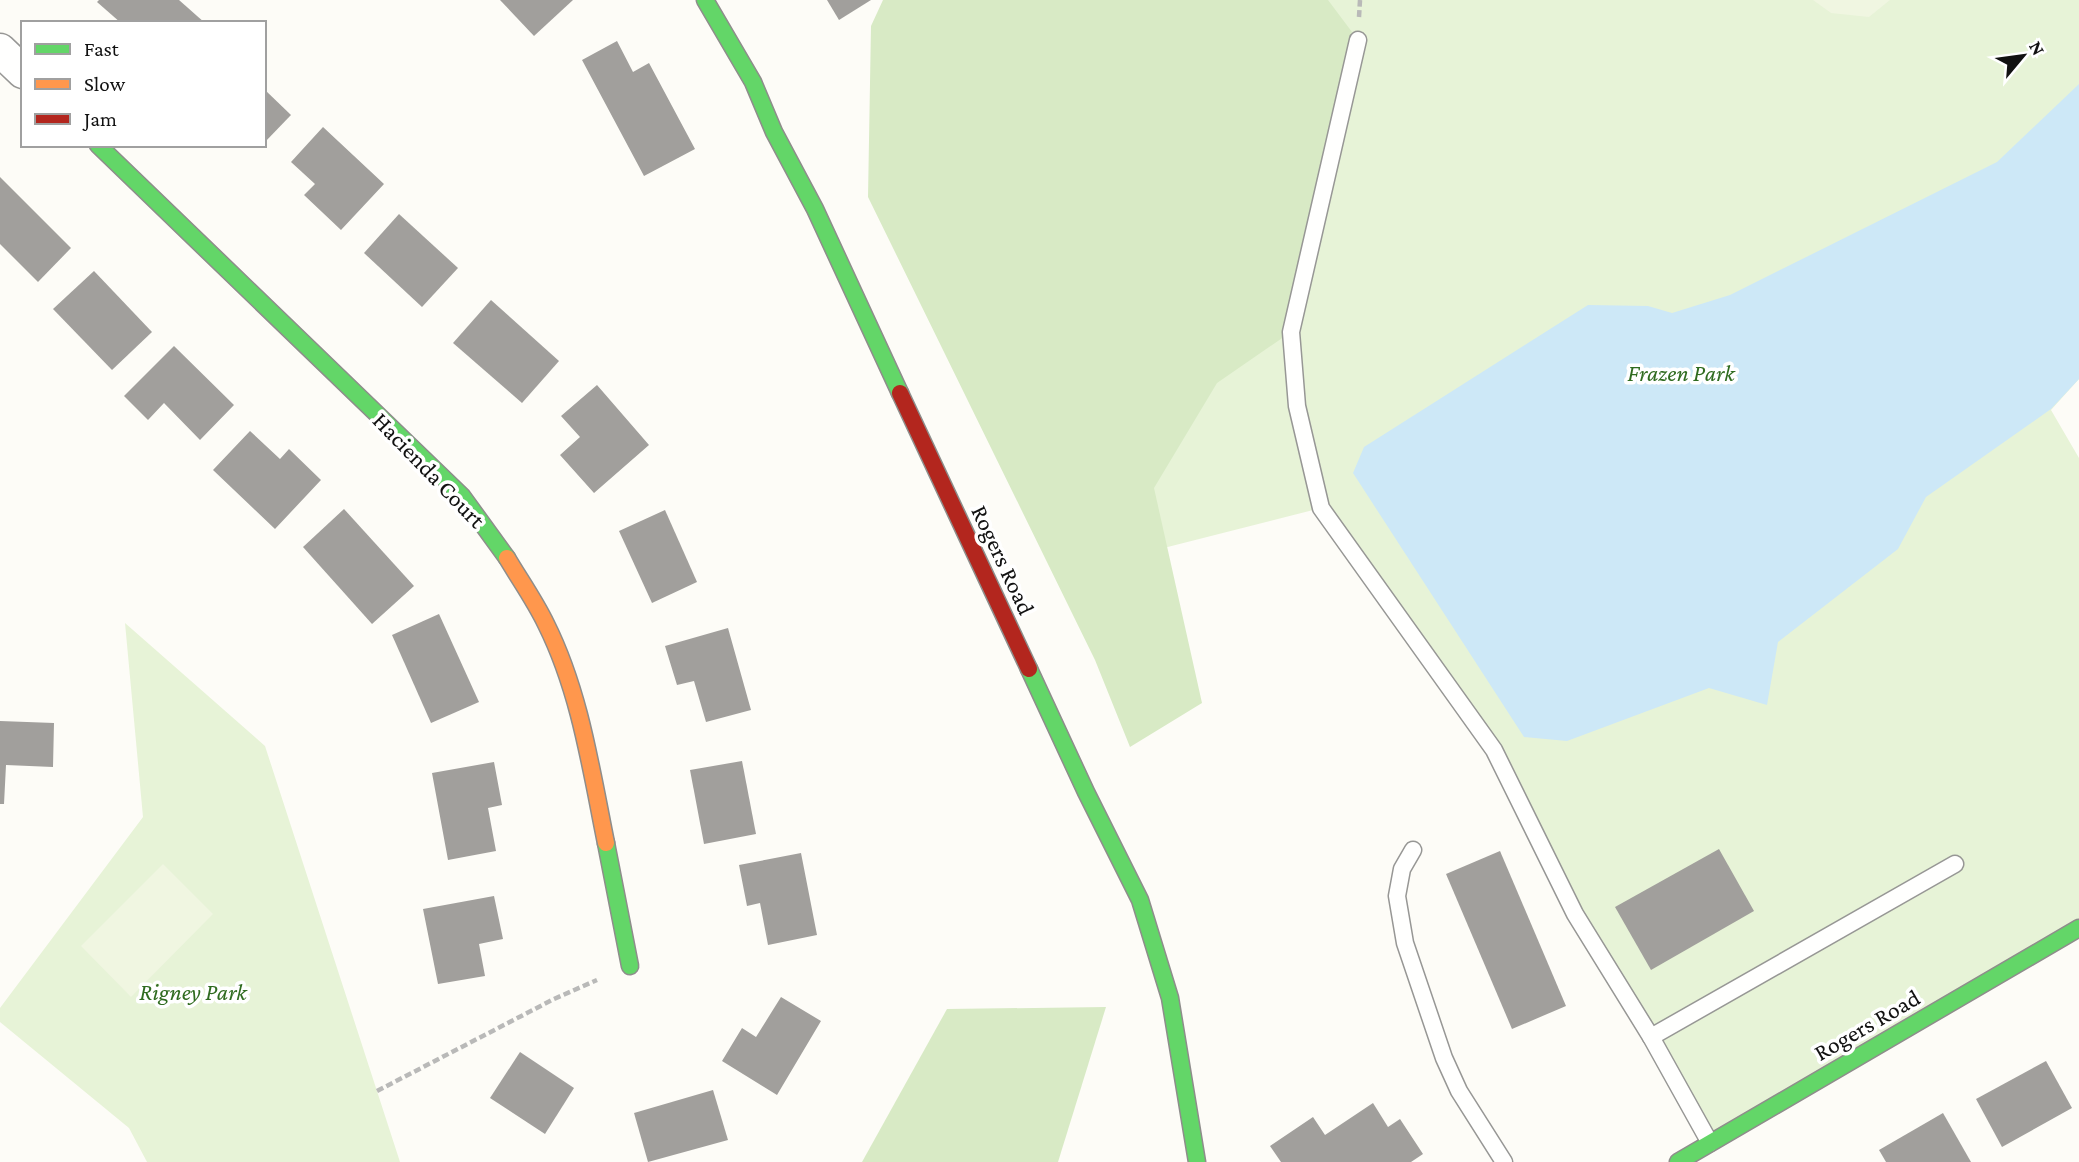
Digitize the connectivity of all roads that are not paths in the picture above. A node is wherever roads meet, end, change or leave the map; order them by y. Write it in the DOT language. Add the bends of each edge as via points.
graph roads {
  1 [pos="705,0"];
  2 [pos="1358,40"];
  3 [pos="0,50"];
  4 [pos="21,70"];
  5 [pos="100,147"];
  6 [pos="1413,850"];
  7 [pos="1955,864"];
  8 [pos="2079,928"];
  9 [pos="630,966"];
  10 [pos="1651,1037"];
  11 [pos="1710,1143"];
  12 [pos="1197,1162"];
  13 [pos="1504,1162"];
  14 [pos="1678,1162"];
  1 -- 12 [label="street, Rogers Road" via="753,82 815,209 1140,900 1170,998"];
  2 -- 10 [label="lane" via="1291,332 1297,407 1321,508 1494,750 1575,915"];
  3 -- 4 [label="street"];
  5 -- 9 [label="street, Hacienda Court" via="462,496 502,549 546,623 565,668 582,724"];
  6 -- 13 [label="lane" via="1402,869 1397,897 1405,943 1444,1058"];
  7 -- 10 [label="lane"];
  8 -- 11 [label="street, Rogers Road"];
  10 -- 11 [label="lane"];
  11 -- 14 [label="street, Rogers Road"];
}
